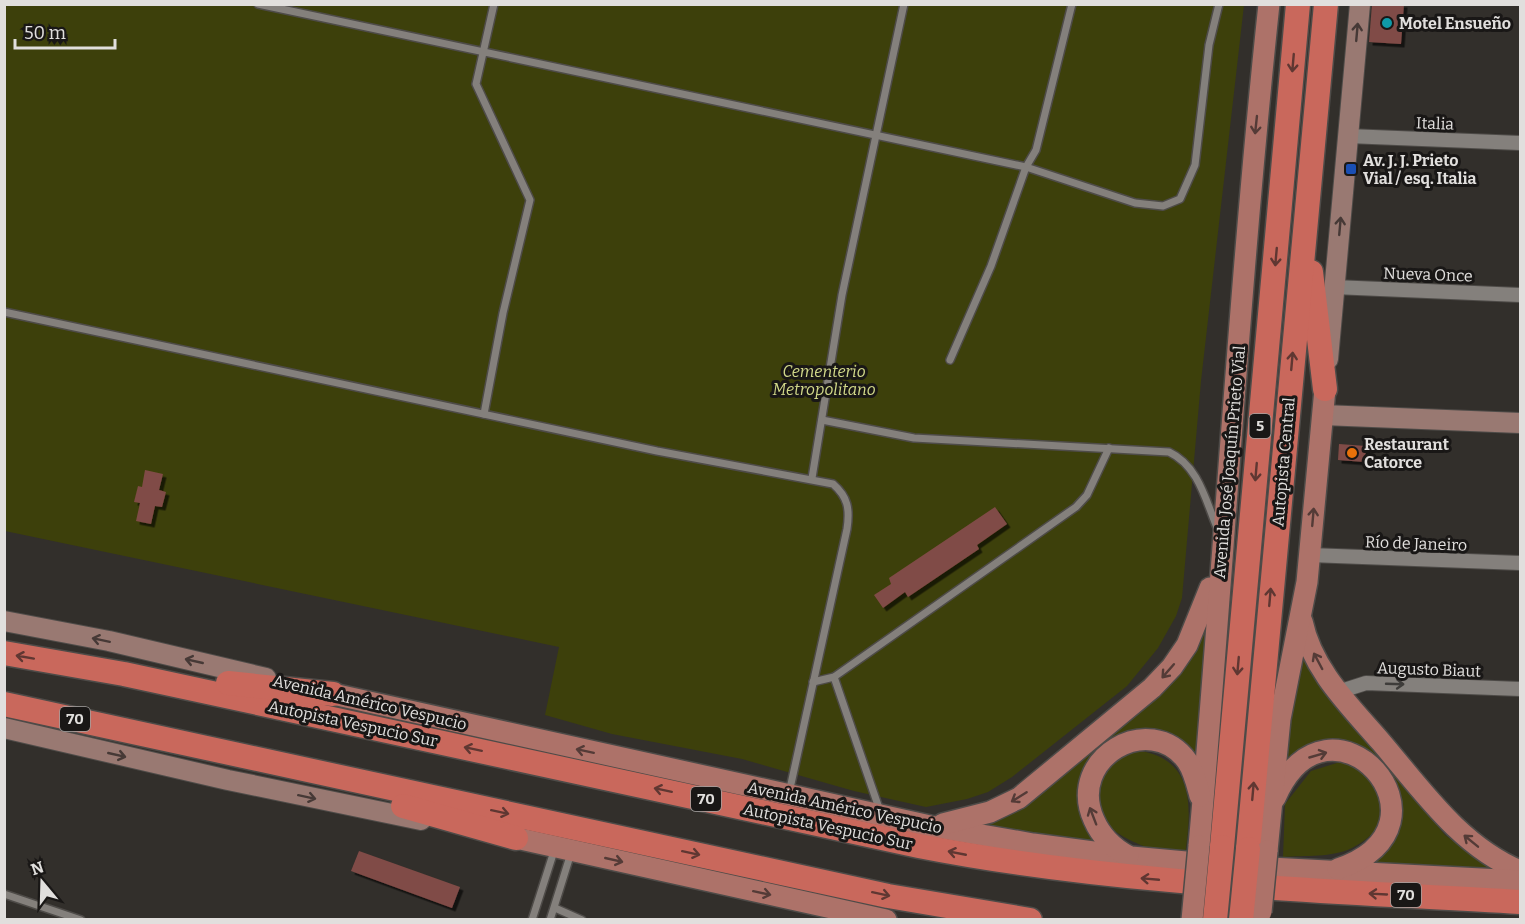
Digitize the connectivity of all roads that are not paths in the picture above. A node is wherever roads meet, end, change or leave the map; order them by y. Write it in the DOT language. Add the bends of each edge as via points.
graph roads {
  1 [pos="258,4"];
  2 [pos="494,4"];
  3 [pos="904,4"];
  4 [pos="1072,4"];
  5 [pos="1220,4"];
  6 [pos="1269,4"];
  7 [pos="1298,4"];
  8 [pos="1326,4"];
  9 [pos="1360,4"];
  10 [pos="483,52"];
  11 [pos="877,136"];
  12 [pos="1348,136"];
  13 [pos="1521,143"];
  14 [pos="1026,167"];
  15 [pos="1306,202"];
  16 [pos="1334,287"];
  17 [pos="1521,295"];
  18 [pos="4,312"];
  19 [pos="950,360"];
  20 [pos="1325,389"];
  21 [pos="484,414"];
  22 [pos="1323,415"];
  23 [pos="822,420"];
  24 [pos="1521,423"];
  25 [pos="1109,448"];
  26 [pos="812,478"];
  27 [pos="1222,541"];
  28 [pos="1310,555"];
  29 [pos="1521,563"];
  30 [pos="4,615"];
  31 [pos="1302,617"];
  32 [pos="4,621"];
  33 [pos="29,624"];
  34 [pos="4,653"];
  35 [pos="124,674"];
  36 [pos="834,677"];
  37 [pos="813,682"];
  38 [pos="1521,689"];
  39 [pos="1338,692"];
  40 [pos="333,694"];
  41 [pos="4,704"];
  42 [pos="4,728"];
  43 [pos="4,739"];
  44 [pos="60,742"];
  45 [pos="258,760"];
  46 [pos="788,795"];
  47 [pos="1202,806"];
  48 [pos="1270,813"];
  49 [pos="881,815"];
  50 [pos="930,826"];
  51 [pos="516,838"];
  52 [pos="1210,846"];
  53 [pos="564,849"];
  54 [pos="1257,850"];
  55 [pos="1131,857"];
  56 [pos="1334,870"];
  57 [pos="1521,871"];
  58 [pos="1521,881"];
  59 [pos="4,894"];
  60 [pos="1521,902"];
  61 [pos="555,908"];
  62 [pos="840,910"];
  63 [pos="81,920"];
  64 [pos="532,920"];
  65 [pos="550,920"];
  66 [pos="582,920"];
  67 [pos="859,920"];
  68 [pos="886,920"];
  69 [pos="1030,920"];
  70 [pos="1192,920"];
  71 [pos="1215,920"];
  72 [pos="1241,920"];
  73 [pos="1260,920"];
  1 -- 10 [label="lane"];
  2 -- 10 [label="lane"];
  3 -- 11 [label="lane"];
  4 -- 14 [label="lane" via="1036,150"];
  5 -- 14 [label="lane" via="1209,45 1195,165 1180,199 1163,206 1136,203"];
  6 -- 27 [label="main road, Avenida José Joaquín Prieto Vial, one-way" via="1246,231"];
  7 -- 52 [label="highway, Autopista Central / 5, one-way"];
  8 -- 15 [label="highway, Autopista Central / 5"];
  12 -- 9 [label="main road, one-way"];
  10 -- 11 [label="lane"];
  10 -- 21 [label="lane" via="476,84 530,200"];
  11 -- 14 [label="lane"];
  11 -- 23 [label="lane" via="842,295"];
  12 -- 13 [label="street, Italia"];
  16 -- 12 [label="main road, one-way"];
  14 -- 19 [label="lane" via="991,266"];
  15 -- 20 [label="highway"];
  54 -- 15 [label="highway, Autopista Central / 5, one-way"];
  16 -- 17 [label="street, Nueva Once"];
  16 -- 20 [label="main road"];
  18 -- 21 [label="lane"];
  20 -- 22 [label="main road"];
  21 -- 26 [label="lane" via="657,451"];
  22 -- 24 [label="main road"];
  28 -- 22 [label="main road, one-way"];
  23 -- 25 [label="lane" via="914,438"];
  23 -- 26 [label="lane"];
  25 -- 27 [label="lane" via="1163,451 1182,460 1200,484"];
  25 -- 36 [label="lane" via="1088,495 1076,507"];
  26 -- 37 [label="lane" via="828,481 837,488 850,512"];
  27 -- 47 [label="main road, Avenida José Joaquín Prieto Vial"];
  27 -- 50 [label="main road, one-way" via="1201,615 1181,655 1163,678 1019,798 975,818"];
  28 -- 29 [label="street, Río de Janeiro"];
  28 -- 31 [label="main road"];
  30 -- 33 [label="main road"];
  39 -- 31 [label="main road, one-way" via="1316,658"];
  31 -- 48 [label="main road" via="1280,719"];
  32 -- 33 [label="main road, Avenida Américo Vespucio"];
  40 -- 33 [label="main road, Avenida Américo Vespucio, one-way"];
  35 -- 34 [label="highway, Autopista Vespucio Sur / 70, one-way"];
  35 -- 40 [label="highway"];
  60 -- 35 [label="highway, Autopista Vespucio Sur / 70, one-way" via="1185,882 1014,863"];
  36 -- 37 [label="lane"];
  36 -- 49 [label="lane"];
  37 -- 46 [label="lane"];
  39 -- 38 [label="street, Augusto Biaut, one-way" via="1366,683"];
  57 -- 39 [label="main road, one-way" via="1489,855 1452,824"];
  46 -- 40 [label="main road, Avenida Américo Vespucio, one-way"];
  41 -- 45 [label="highway, 70"];
  42 -- 44 [label="main road"];
  43 -- 44 [label="main road"];
  44 -- 51 [label="main road, one-way"];
  45 -- 51 [label="highway"];
  45 -- 69 [label="highway, 70, one-way" via="888,896"];
  46 -- 49 [label="main road, Avenida Américo Vespucio"];
  47 -- 52 [label="main road, Avenida José Joaquín Prieto Vial"];
  55 -- 47 [label="main road, one-way" via="1105,837 1089,805 1090,778 1106,754 1135,741 1154,741 1170,747 1191,768"];
  48 -- 54 [label="main road"];
  48 -- 56 [label="main road, one-way" via="1284,780 1310,757 1346,752 1372,765 1384,779 1390,796 1387,825 1371,851"];
  49 -- 50 [label="main road, Avenida Américo Vespucio"];
  50 -- 55 [label="main road, Avenida Américo Vespucio"];
  51 -- 53 [label="main road"];
  52 -- 70 [label="main road, Avenida José Joaquín Prieto Vial, bridge"];
  52 -- 71 [label="highway, Autopista Central / 5, bridge"];
  53 -- 61 [label="lane"];
  53 -- 62 [label="main road, one-way"];
  53 -- 64 [label="lane"];
  54 -- 72 [label="highway, Autopista Central / 5, bridge"];
  54 -- 73 [label="main road, bridge"];
  55 -- 56 [label="main road, Avenida Américo Vespucio"];
  56 -- 58 [label="main road, Avenida Américo Vespucio"];
  59 -- 63 [label="lane"];
  61 -- 65 [label="lane"];
  61 -- 66 [label="lane"];
  62 -- 67 [label="main road"];
  62 -- 68 [label="main road"];
}
